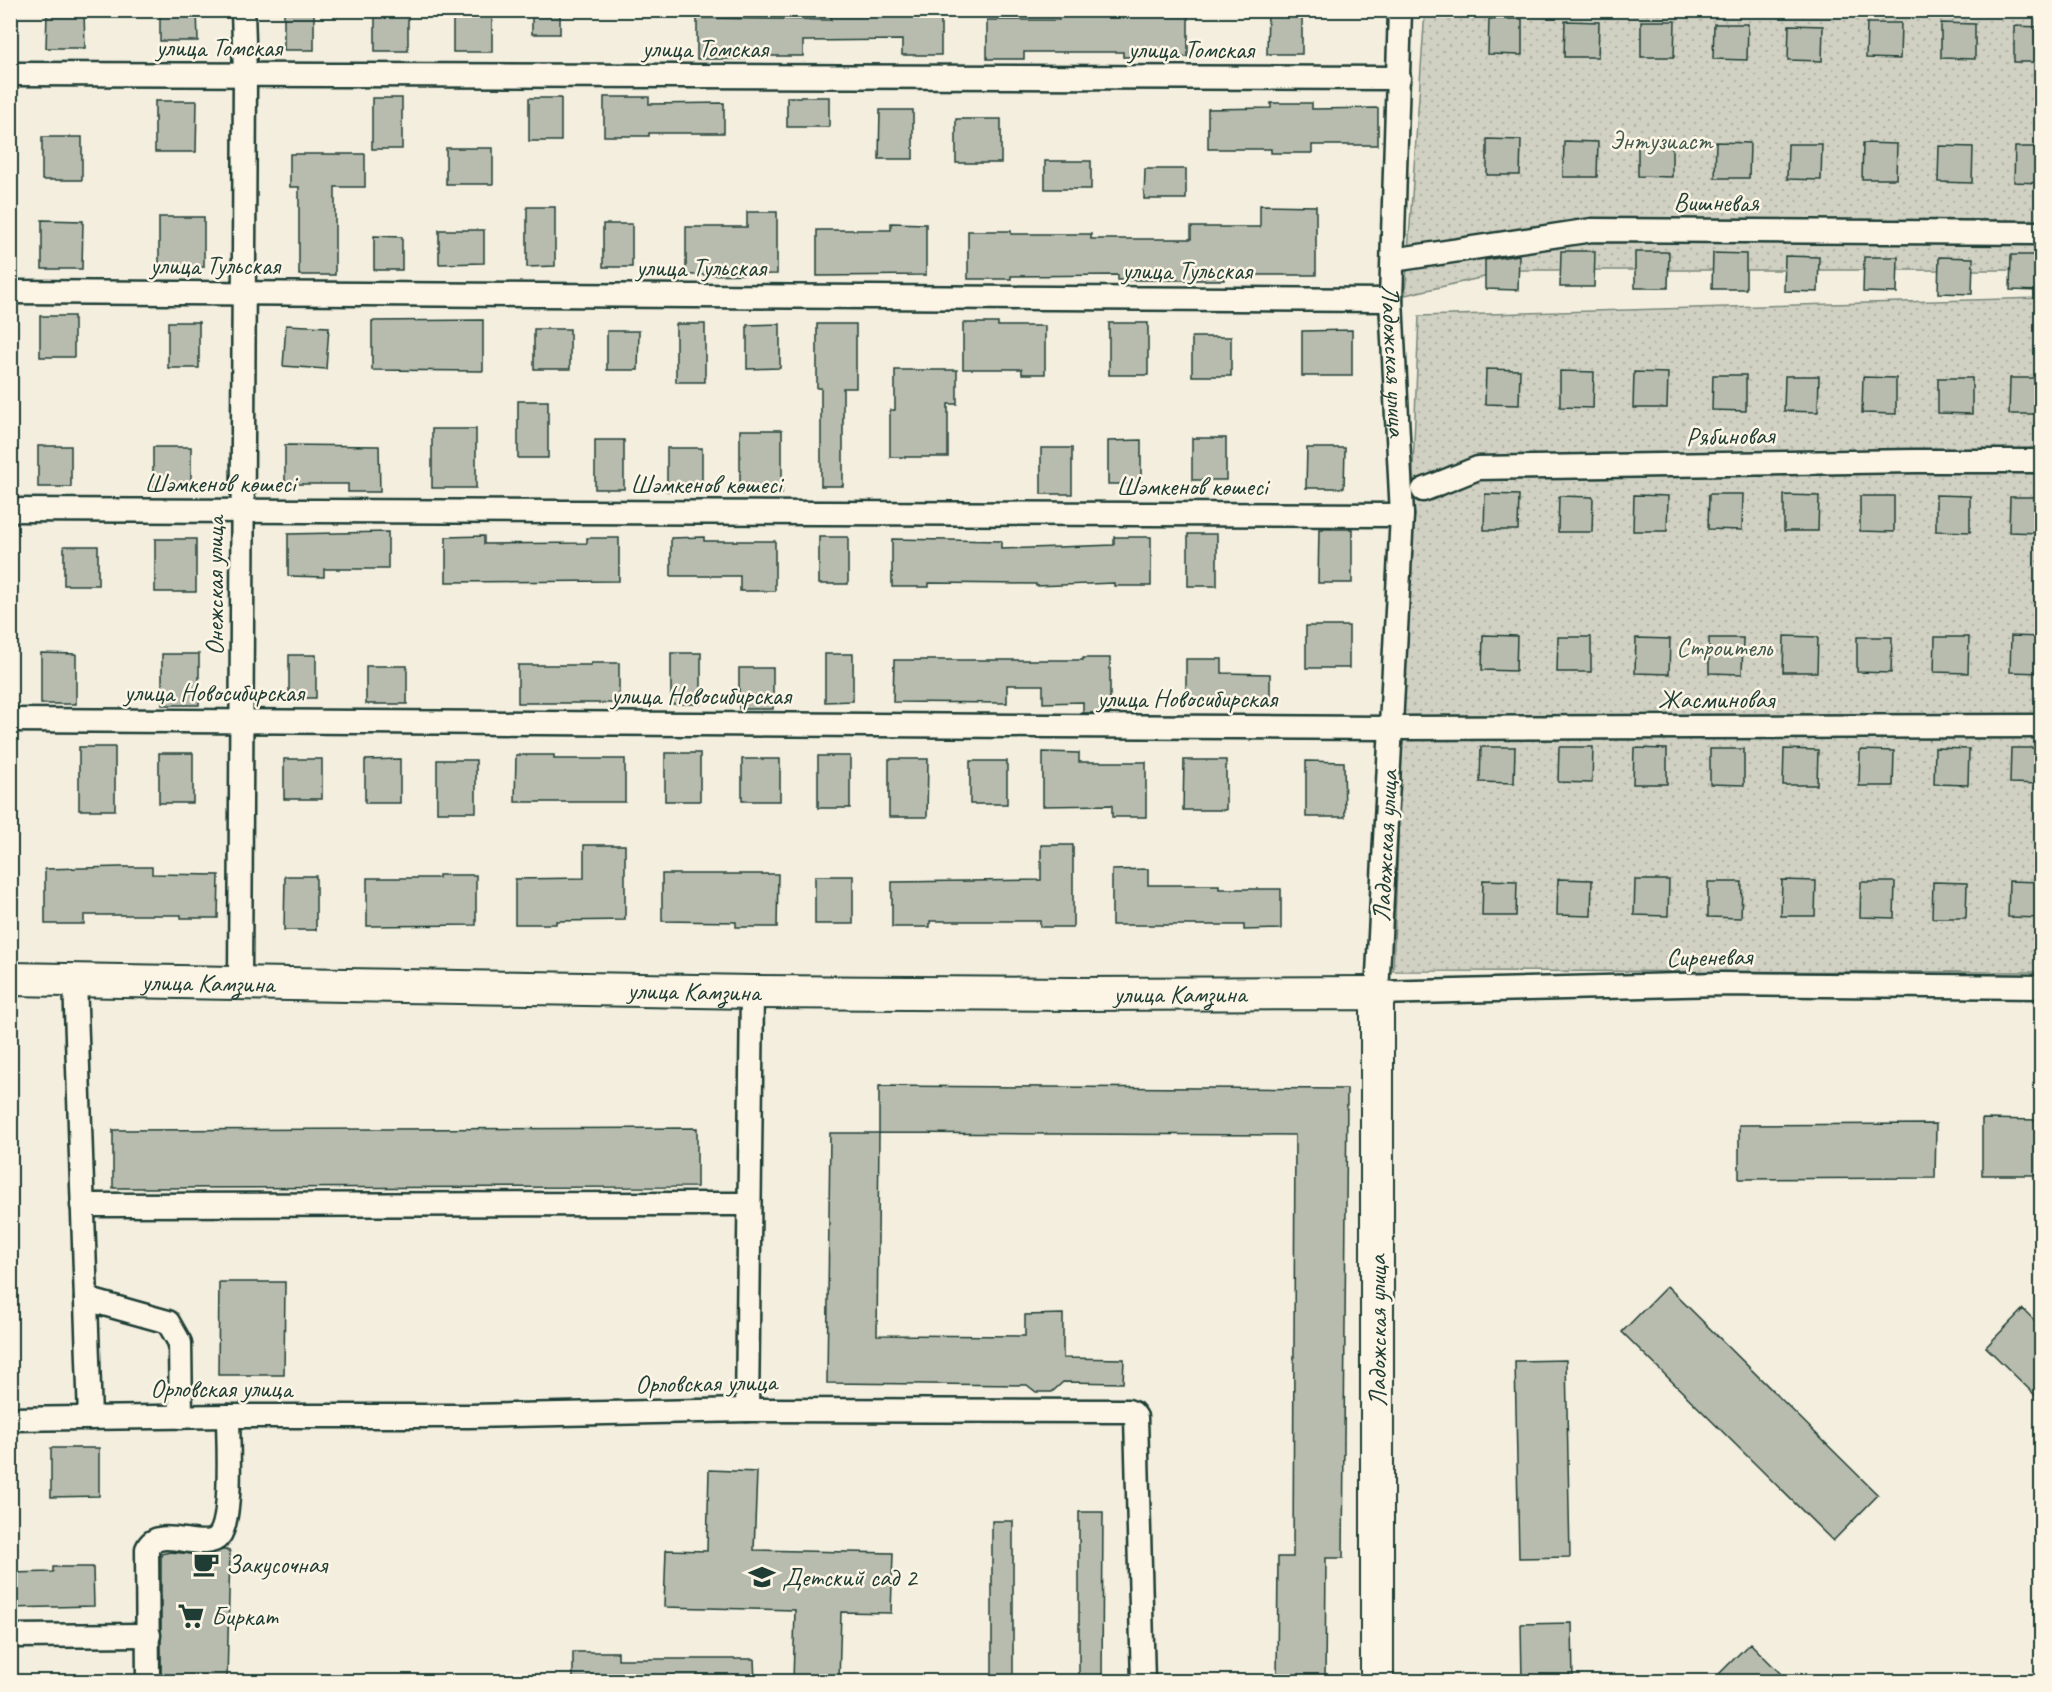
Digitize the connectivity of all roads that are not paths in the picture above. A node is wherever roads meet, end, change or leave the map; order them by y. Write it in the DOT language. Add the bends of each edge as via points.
graph roads {
  1 [pos="243,10"];
  2 [pos="1400,10"];
  3 [pos="10,74"];
  4 [pos="245,75"];
  5 [pos="1399,78"];
  6 [pos="2042,233"];
  7 [pos="1393,260"];
  8 [pos="10,292"];
  9 [pos="244,293"];
  10 [pos="1391,300"];
  11 [pos="2042,461"];
  12 [pos="1423,490"];
  13 [pos="10,510"];
  14 [pos="243,512"];
  15 [pos="1402,515"];
  16 [pos="10,720"];
  17 [pos="241,721"];
  18 [pos="2042,726"];
  19 [pos="1390,728"];
  20 [pos="10,979"];
  21 [pos="75,980"];
  22 [pos="240,982"];
  23 [pos="2042,987"];
  24 [pos="752,992"];
  25 [pos="1377,993"];
  26 [pos="749,1204"];
  27 [pos="82,1206"];
  28 [pos="86,1299"];
  29 [pos="747,1410"];
  30 [pos="228,1416"];
  31 [pos="181,1417"];
  32 [pos="90,1418"];
  33 [pos="10,1419"];
  34 [pos="149,1635"];
  35 [pos="10,1636"];
  36 [pos="148,1682"];
  37 [pos="1143,1682"];
  38 [pos="1377,1682"];
  1 -- 4 [label="street, Онежская улица"];
  2 -- 5 [label="street, Ладожская улица"];
  3 -- 4 [label="street, улица Томская"];
  4 -- 5 [label="street, улица Томская"];
  4 -- 9 [label="street, Онежская улица"];
  5 -- 7 [label="street, Ладожская улица"];
  6 -- 7 [label="street, Вишневая" via="1592,230"];
  7 -- 10 [label="street, Ладожская улица"];
  8 -- 9 [label="street, улица Тульская"];
  9 -- 10 [label="street, улица Тульская"];
  9 -- 14 [label="street, Онежская улица"];
  10 -- 15 [label="street, Ладожская улица"];
  11 -- 12 [label="street, Рябиновая" via="1479,468"];
  13 -- 14 [label="street, Шәмкенов көшесі"];
  14 -- 15 [label="street, Шәмкенов көшесі"];
  14 -- 17 [label="street, Онежская улица"];
  15 -- 19 [label="street, Ладожская улица"];
  16 -- 17 [label="street, улица Новосибирская"];
  17 -- 19 [label="street, улица Новосибирская"];
  17 -- 22 [label="street, Онежская улица"];
  18 -- 19 [label="street, Жасминовая"];
  19 -- 25 [label="street, Ладожская улица"];
  20 -- 21 [label="main road, улица Камзина"];
  21 -- 22 [label="main road, улица Камзина"];
  21 -- 27 [label="street"];
  22 -- 24 [label="main road, улица Камзина"];
  23 -- 25 [label="street, Сиреневая" via="1719,984"];
  24 -- 25 [label="main road, улица Камзина"];
  24 -- 26 [label="street"];
  25 -- 38 [label="main road, Ладожская улица"];
  26 -- 27 [label="street"];
  26 -- 29 [label="street"];
  27 -- 28 [label="street"];
  28 -- 31 [label="street" via="168,1322 180,1343"];
  28 -- 32 [label="street"];
  29 -- 30 [label="street, Орловская улица"];
  29 -- 37 [label="street, Орловская улица" via="1133,1413"];
  30 -- 31 [label="street, Орловская улица"];
  30 -- 34 [label="street" via="228,1508 220,1536 212,1541 157,1538 149,1544"];
  31 -- 32 [label="street, Орловская улица"];
  32 -- 33 [label="street, Орловская улица"];
  34 -- 35 [label="street"];
  34 -- 36 [label="street"];
}
